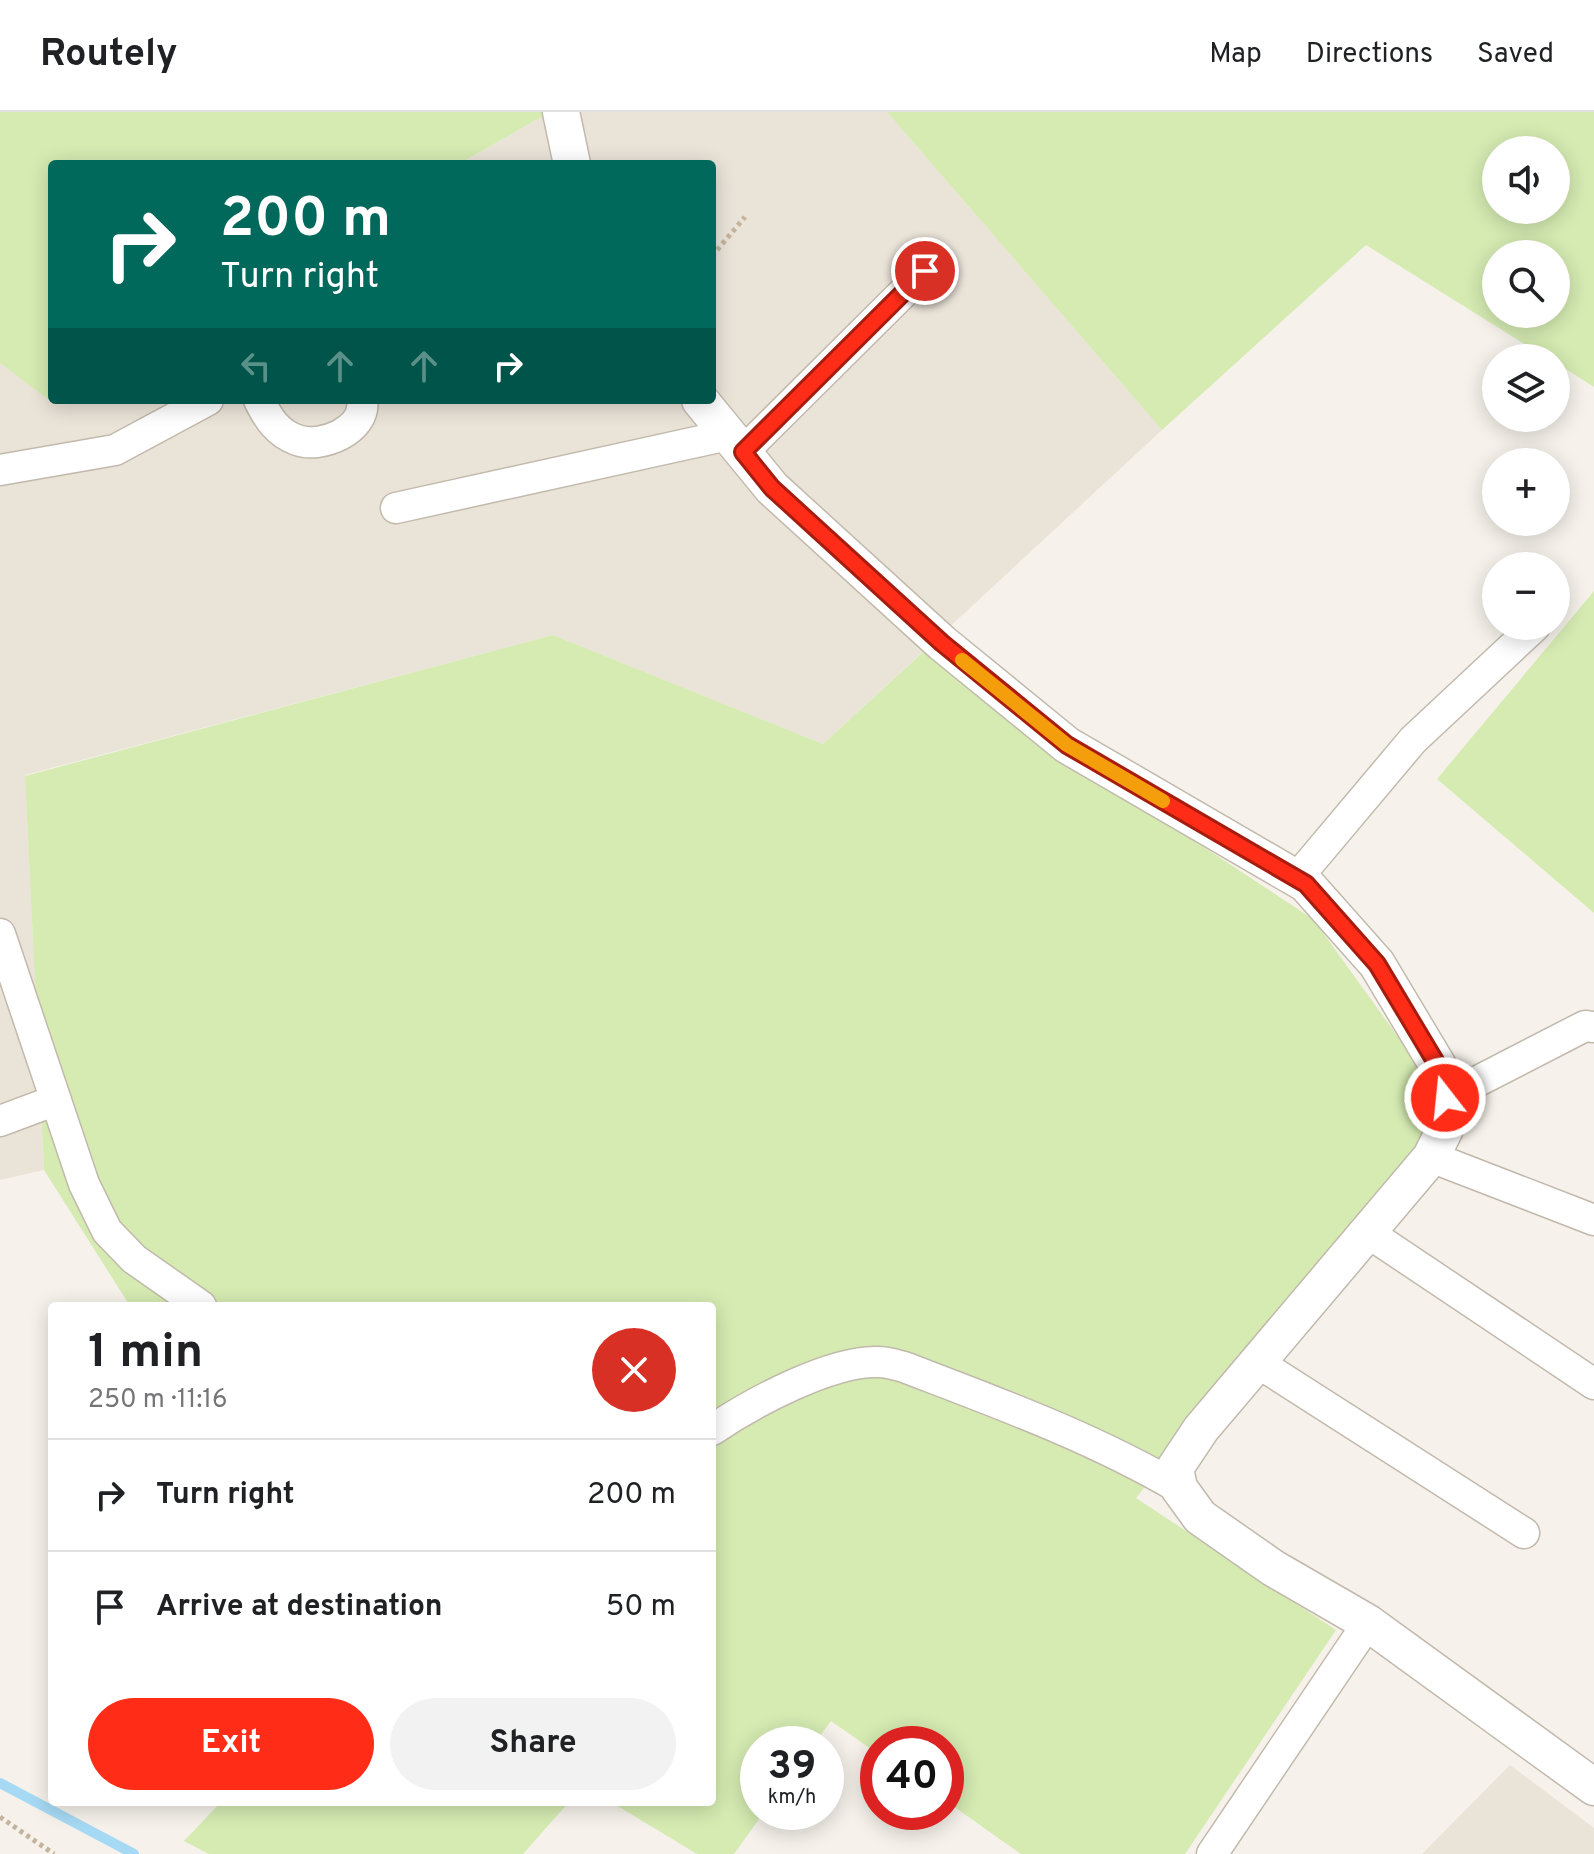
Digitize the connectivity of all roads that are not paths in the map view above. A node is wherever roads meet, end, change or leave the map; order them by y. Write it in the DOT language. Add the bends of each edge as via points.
graph roads {
  1 [pos="561,112"];
  2 [pos="571,160"];
  3 [pos="925,271"];
  4 [pos="201,404"];
  5 [pos="261,404"];
  6 [pos="363,404"];
  7 [pos="703,404"];
  8 [pos="736,444"];
  9 [pos="0,470"];
  10 [pos="396,508"];
  11 [pos="1520,640"];
  12 [pos="1297,878"];
  13 [pos="0,934"];
  14 [pos="1594,1027"];
  15 [pos="1445,1098"];
  16 [pos="56,1100"];
  17 [pos="0,1121"];
  18 [pos="1431,1157"];
  19 [pos="1594,1220"];
  20 [pos="1367,1232"];
  21 [pos="195,1302"];
  22 [pos="1257,1362"];
  23 [pos="1594,1384"];
  24 [pos="716,1427"];
  25 [pos="1179,1488"];
  26 [pos="1524,1533"];
  27 [pos="1368,1623"];
  28 [pos="1594,1787"];
  29 [pos="1212,1854"];
  1 -- 2 [label="street"];
  3 -- 8 [label="street"];
  4 -- 9 [label="street" via="115,450"];
  5 -- 6 [label="street" via="281,432 299,441 340,437 358,419"];
  7 -- 8 [label="street"];
  8 -- 10 [label="street"];
  8 -- 12 [label="street" via="772,488 942,643 1067,745"];
  11 -- 12 [label="street" via="1413,740"];
  12 -- 15 [label="street" via="1377,964 1438,1066"];
  13 -- 16 [label="street"];
  14 -- 15 [label="street" via="1585,1026"];
  15 -- 18 [label="street" via="1445,1129"];
  16 -- 17 [label="street"];
  16 -- 21 [label="street" via="84,1184 107,1231 134,1259"];
  18 -- 19 [label="street"];
  18 -- 20 [label="street"];
  20 -- 22 [label="street"];
  20 -- 23 [label="street"];
  22 -- 25 [label="street" via="1175,1468"];
  22 -- 26 [label="street"];
  24 -- 25 [label="street" via="835,1367 880,1361 1046,1421"];
  25 -- 27 [label="street" via="1212,1526"];
  27 -- 28 [label="street"];
  27 -- 29 [label="street"];
}
